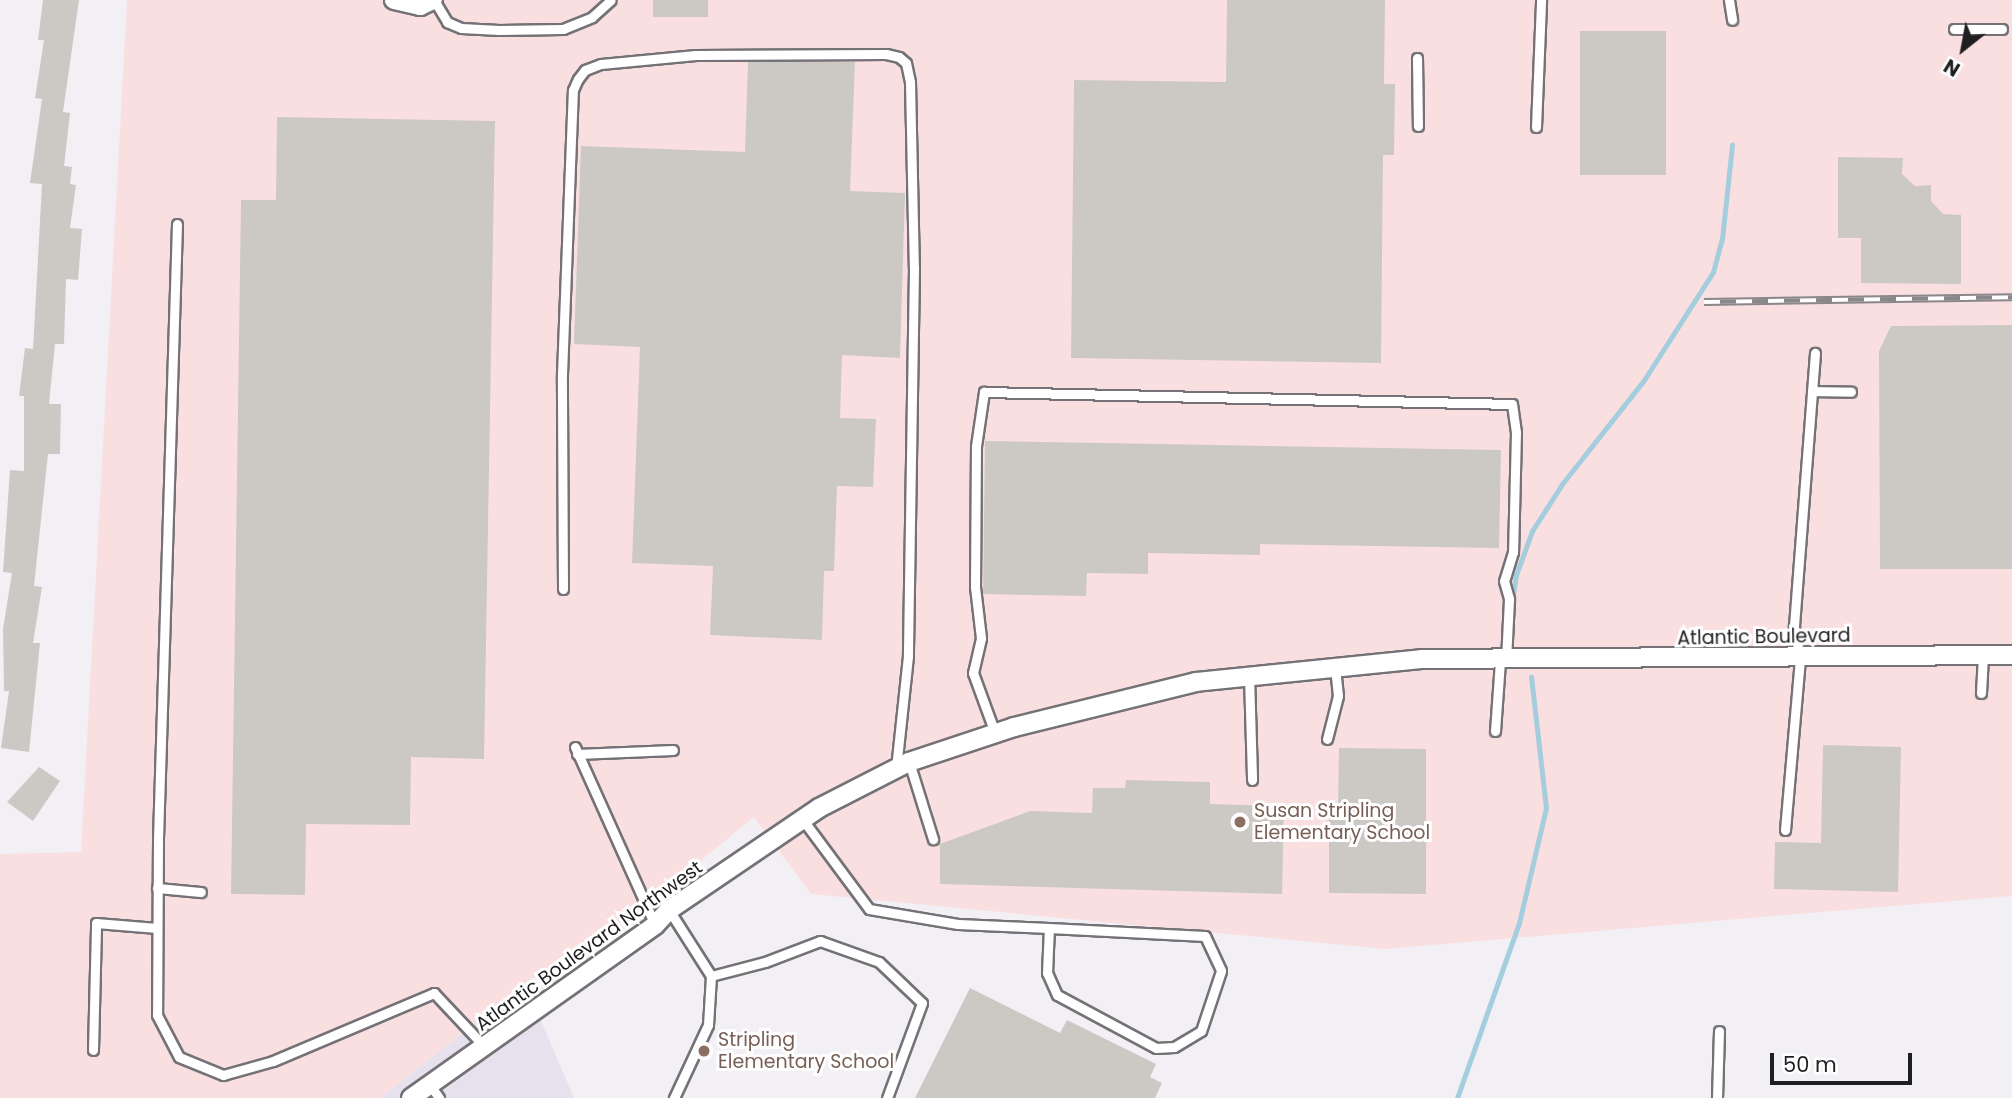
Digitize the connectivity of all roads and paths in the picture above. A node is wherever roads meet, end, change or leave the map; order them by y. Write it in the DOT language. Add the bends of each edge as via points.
graph roads {
  1 [pos="394,0"];
  2 [pos="433,0"];
  3 [pos="611,0"];
  4 [pos="1541,0"];
  5 [pos="1729,0"];
  6 [pos="1732,20"];
  7 [pos="2002,29"];
  8 [pos="1954,30"];
  9 [pos="1417,58"];
  10 [pos="1418,126"];
  11 [pos="1536,127"];
  12 [pos="177,224"];
  13 [pos="1815,353"];
  14 [pos="1812,391"];
  15 [pos="1851,392"];
  16 [pos="563,589"];
  17 [pos="1983,655"];
  18 [pos="2012,655"];
  19 [pos="1800,658"];
  20 [pos="1507,661"];
  21 [pos="1335,668"];
  22 [pos="1250,677"];
  23 [pos="1980,693"];
  24 [pos="1495,731"];
  25 [pos="995,733"];
  26 [pos="1327,739"];
  27 [pos="673,750"];
  28 [pos="902,766"];
  29 [pos="1252,780"];
  30 [pos="803,821"];
  31 [pos="1785,830"];
  32 [pos="933,839"];
  33 [pos="158,888"];
  34 [pos="201,892"];
  35 [pos="669,910"];
  36 [pos="655,925"];
  37 [pos="158,928"];
  38 [pos="1049,928"];
  39 [pos="710,976"];
  40 [pos="1719,1031"];
  41 [pos="484,1046"];
  42 [pos="93,1050"];
  43 [pos="435,1091"];
  44 [pos="411,1098"];
  45 [pos="674,1098"];
  46 [pos="887,1098"];
  47 [pos="1717,1098"];
  1 -- 2 [label="street" via="420,6"];
  2 -- 3 [label="lane" via="447,22 461,28 499,30 563,29 592,17"];
  4 -- 11 [label="lane"];
  5 -- 6 [label="lane"];
  7 -- 8 [label="lane"];
  9 -- 10 [label="lane"];
  12 -- 33 [label="lane"];
  13 -- 14 [label="lane"];
  14 -- 15 [label="lane"];
  14 -- 19 [label="lane" via="1794,626"];
  16 -- 28 [label="lane" via="562,374 573,90 578,79 585,70 601,64 696,55 899,57 906,63 910,82 914,268"];
  17 -- 18 [label="street, Atlantic Boulevard"];
  17 -- 19 [label="street, Atlantic Boulevard"];
  17 -- 23 [label="lane"];
  19 -- 20 [label="street, Atlantic Boulevard"];
  19 -- 31 [label="lane"];
  20 -- 21 [label="street, Atlantic Boulevard Northwest" via="1422,659"];
  20 -- 24 [label="lane"];
  20 -- 25 [label="lane" via="1509,599 1504,581 1513,552 1516,432 1512,404 984,392 976,446 975,587 982,638 973,673"];
  21 -- 22 [label="street, Atlantic Boulevard Northwest"];
  21 -- 26 [label="lane" via="1338,696"];
  22 -- 25 [label="street, Atlantic Boulevard Northwest" via="1196,682"];
  22 -- 29 [label="lane"];
  25 -- 28 [label="street, Atlantic Boulevard Northwest"];
  27 -- 36 [label="lane" via="576,751"];
  28 -- 30 [label="street, Atlantic Boulevard Northwest"];
  28 -- 32 [label="lane"];
  30 -- 35 [label="street, Atlantic Boulevard Northwest"];
  30 -- 38 [label="lane" via="869,909 958,924"];
  33 -- 34 [label="lane"];
  33 -- 37 [label="lane"];
  35 -- 36 [label="street, Atlantic Boulevard Northwest"];
  35 -- 39 [label="lane"];
  36 -- 41 [label="street, Atlantic Boulevard Northwest"];
  37 -- 41 [label="lane" via="157,1015 180,1057 223,1075 273,1061 434,993"];
  37 -- 42 [label="lane" via="96,923"];
  38 -- 38 [label="lane" via="1205,936 1221,971 1201,1031 1174,1046 1156,1048 1058,995 1047,973"];
  39 -- 45 [label="lane" via="708,1025"];
  39 -- 46 [label="lane" via="820,941 878,962 922,1003"];
  40 -- 47 [label="lane"];
  41 -- 43 [label="street, Atlantic Boulevard Northwest"];
  43 -- 44 [label="street, Atlantic Boulevard Northwest"];
}
